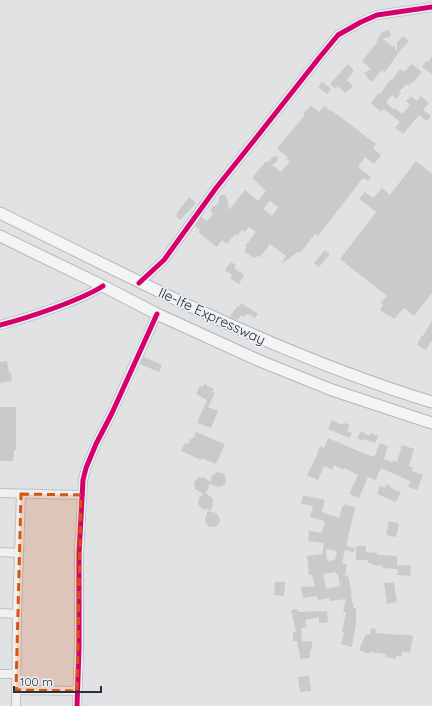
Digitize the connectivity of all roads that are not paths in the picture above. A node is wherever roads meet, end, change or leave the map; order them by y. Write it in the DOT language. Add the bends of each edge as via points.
graph roads {
  1 [pos="432,6"];
  2 [pos="0,213"];
  3 [pos="0,236"];
  4 [pos="139,283"];
  5 [pos="103,286"];
  6 [pos="157,314"];
  7 [pos="0,325"];
  8 [pos="432,402"];
  9 [pos="432,424"];
  10 [pos="0,493"];
  11 [pos="21,494"];
  12 [pos="81,495"];
  13 [pos="0,552"];
  14 [pos="18,553"];
  15 [pos="0,613"];
  16 [pos="17,614"];
  17 [pos="0,674"];
  18 [pos="16,674"];
  19 [pos="16,690"];
  20 [pos="77,691"];
  21 [pos="16,706"];
  22 [pos="77,706"];
  1 -- 4 [label="street" via="377,15 338,35 216,188 164,260"];
  2 -- 4 [label="highway, Ile-Ife Expressway"];
  3 -- 5 [label="highway, Ile-Ife Expressway"];
  4 -- 8 [label="highway, Ile-Ife Expressway" via="304,357"];
  5 -- 6 [label="highway, Ile-Ife Expressway"];
  5 -- 7 [label="street" via="64,304"];
  6 -- 9 [label="highway, Ile-Ife Expressway" via="294,375"];
  6 -- 12 [label="street" via="96,444 86,468"];
  10 -- 11 [label="street"];
  11 -- 12 [label="street"];
  11 -- 14 [label="street"];
  12 -- 20 [label="street"];
  13 -- 14 [label="street"];
  14 -- 16 [label="street"];
  15 -- 16 [label="street"];
  16 -- 18 [label="street"];
  17 -- 18 [label="street"];
  18 -- 19 [label="street"];
  19 -- 20 [label="street"];
  19 -- 21 [label="street"];
  20 -- 22 [label="street"];
}
